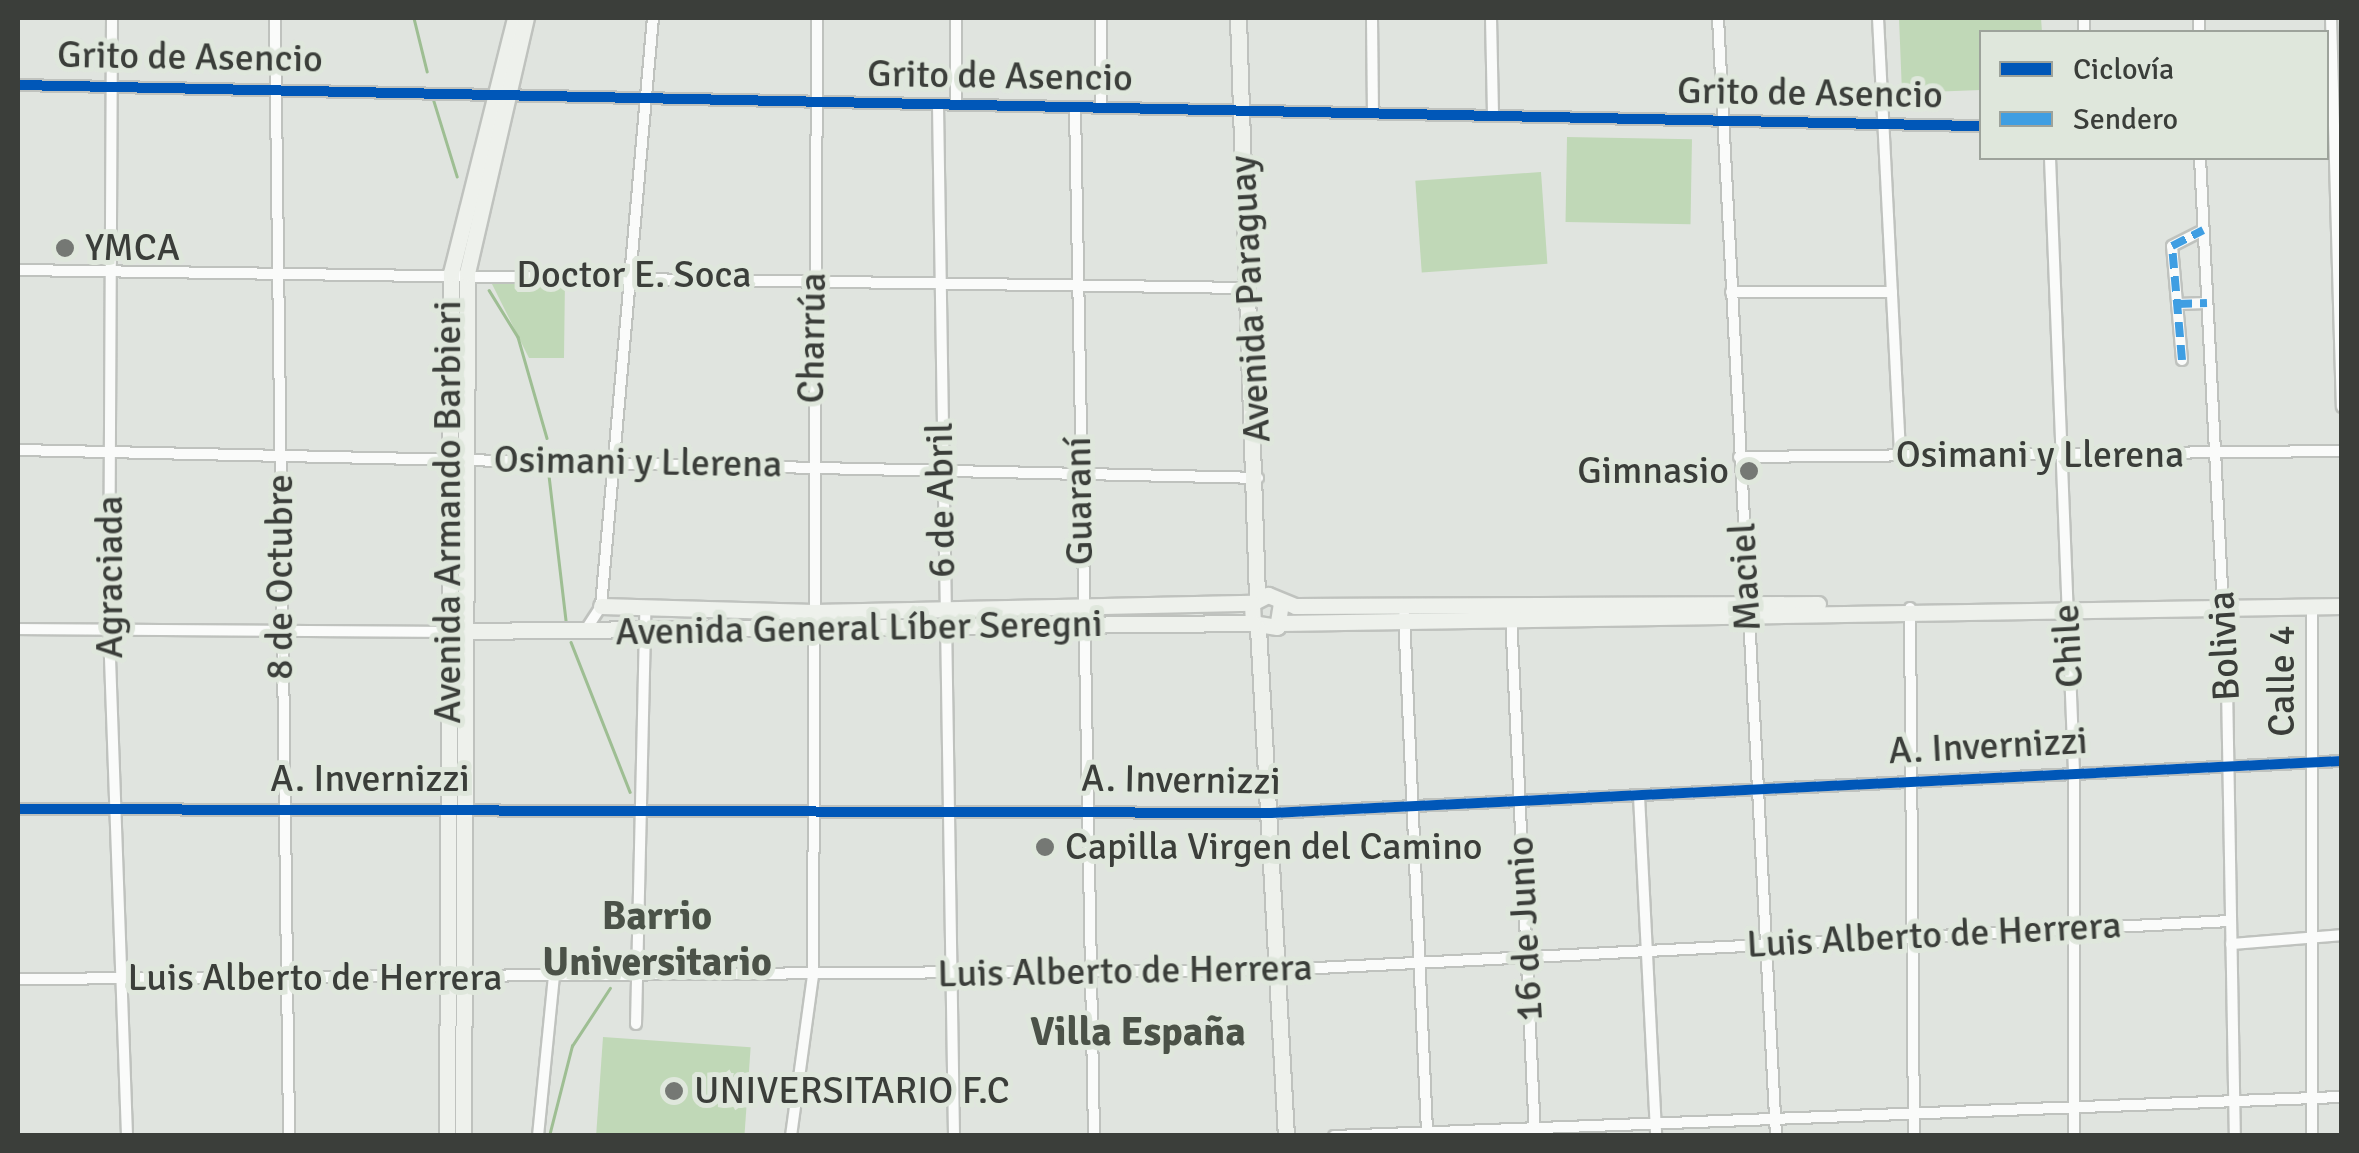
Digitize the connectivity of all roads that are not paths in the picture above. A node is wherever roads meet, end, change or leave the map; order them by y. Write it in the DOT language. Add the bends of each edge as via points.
graph roads {
  1 [pos="112,18"];
  2 [pos="274,18"];
  3 [pos="516,18"];
  4 [pos="526,18"];
  5 [pos="653,18"];
  6 [pos="817,18"];
  7 [pos="956,18"];
  8 [pos="1100,18"];
  9 [pos="1238,18"];
  10 [pos="1372,18"];
  11 [pos="1491,18"];
  12 [pos="1718,18"];
  13 [pos="1878,18"];
  14 [pos="2331,18"];
  15 [pos="18,85"];
  16 [pos="113,87"];
  17 [pos="276,88"];
  18 [pos="503,95"];
  19 [pos="646,98"];
  20 [pos="817,102"];
  21 [pos="938,104"];
  22 [pos="956,105"];
  23 [pos="1075,107"];
  24 [pos="1101,108"];
  25 [pos="1241,112"];
  26 [pos="1373,114"];
  27 [pos="1493,116"];
  28 [pos="1725,122"];
  29 [pos="1884,124"];
  30 [pos="1979,126"];
  31 [pos="2333,133"];
  32 [pos="2050,160"];
  33 [pos="2200,160"];
  34 [pos="2203,230"];
  35 [pos="18,270"];
  36 [pos="111,271"];
  37 [pos="459,273"];
  38 [pos="278,274"];
  39 [pos="629,274"];
  40 [pos="812,276"];
  41 [pos="938,279"];
  42 [pos="1076,282"];
  43 [pos="1250,288"];
  44 [pos="1731,292"];
  45 [pos="1892,292"];
  46 [pos="2340,292"];
  47 [pos="2206,302"];
  48 [pos="2177,304"];
  49 [pos="2182,360"];
  50 [pos="2342,407"];
  51 [pos="18,450"];
  52 [pos="2342,451"];
  53 [pos="109,452"];
  54 [pos="1900,454"];
  55 [pos="2058,454"];
  56 [pos="2214,454"];
  57 [pos="281,457"];
  58 [pos="1738,457"];
  59 [pos="455,458"];
  60 [pos="615,462"];
  61 [pos="810,466"];
  62 [pos="939,468"];
  63 [pos="1079,472"];
  64 [pos="1259,478"];
  65 [pos="1266,600"];
  66 [pos="601,606"];
  67 [pos="2222,606"];
  68 [pos="2312,606"];
  69 [pos="2342,606"];
  70 [pos="1910,607"];
  71 [pos="2066,607"];
  72 [pos="1747,608"];
  73 [pos="1510,610"];
  74 [pos="1404,611"];
  75 [pos="645,612"];
  76 [pos="1081,616"];
  77 [pos="944,618"];
  78 [pos="814,620"];
  79 [pos="1279,625"];
  80 [pos="1255,626"];
  81 [pos="18,629"];
  82 [pos="110,630"];
  83 [pos="464,631"];
  84 [pos="446,632"];
  85 [pos="584,632"];
  86 [pos="641,632"];
  87 [pos="279,634"];
  88 [pos="1265,695"];
  89 [pos="2342,761"];
  90 [pos="2312,762"];
  91 [pos="2229,764"];
  92 [pos="2074,772"];
  93 [pos="1912,780"];
  94 [pos="1758,791"];
  95 [pos="1639,796"];
  96 [pos="1520,801"];
  97 [pos="113,808"];
  98 [pos="280,808"];
  99 [pos="947,808"];
  100 [pos="1412,808"];
  101 [pos="18,809"];
  102 [pos="1086,809"];
  103 [pos="455,810"];
  104 [pos="813,810"];
  105 [pos="638,812"];
  106 [pos="1270,813"];
  107 [pos="2231,920"];
  108 [pos="2071,928"];
  109 [pos="2342,935"];
  110 [pos="1912,936"];
  111 [pos="2313,937"];
  112 [pos="1765,943"];
  113 [pos="2231,944"];
  114 [pos="1646,949"];
  115 [pos="1526,955"];
  116 [pos="1419,960"];
  117 [pos="1279,970"];
  118 [pos="1090,972"];
  119 [pos="637,976"];
  120 [pos="813,976"];
  121 [pos="952,976"];
  122 [pos="456,977"];
  123 [pos="554,977"];
  124 [pos="18,978"];
  125 [pos="123,978"];
  126 [pos="288,978"];
  127 [pos="636,1024"];
  128 [pos="2342,1097"];
  129 [pos="2234,1098"];
  130 [pos="2312,1098"];
  131 [pos="2074,1108"];
  132 [pos="1914,1114"];
  133 [pos="1775,1120"];
  134 [pos="1656,1130"];
  135 [pos="1426,1132"];
  136 [pos="1535,1132"];
  137 [pos="1388,1135"];
  138 [pos="126,1136"];
  139 [pos="289,1136"];
  140 [pos="447,1136"];
  141 [pos="463,1136"];
  142 [pos="538,1136"];
  143 [pos="791,1136"];
  144 [pos="954,1136"];
  145 [pos="1094,1136"];
  146 [pos="1286,1136"];
  147 [pos="1334,1136"];
  148 [pos="1776,1136"];
  149 [pos="1914,1136"];
  150 [pos="2074,1136"];
  151 [pos="2234,1136"];
  152 [pos="2312,1136"];
  1 -- 16 [label="street, Agraciada"];
  2 -- 17 [label="street, 8 de Octubre"];
  3 -- 18 [label="street, Avenida Armando Barbieri"];
  4 -- 18 [label="street, Avenida Armando Barbieri"];
  5 -- 19 [label="street"];
  6 -- 20 [label="street, Charrúa"];
  7 -- 22 [label="street"];
  8 -- 24 [label="street"];
  9 -- 25 [label="street, Avenida Paraguay"];
  10 -- 26 [label="street"];
  11 -- 27 [label="street"];
  12 -- 28 [label="street, Maciel"];
  13 -- 29 [label="street"];
  14 -- 31 [label="street"];
  15 -- 16 [label="street, Grito de Asencio"];
  16 -- 17 [label="street, Grito de Asencio"];
  16 -- 36 [label="street, Agraciada"];
  17 -- 18 [label="street, Grito de Asencio"];
  17 -- 38 [label="street, 8 de Octubre"];
  18 -- 19 [label="street, Grito de Asencio"];
  18 -- 37 [label="street, Avenida Armando Barbieri"];
  19 -- 20 [label="street, Grito de Asencio"];
  19 -- 39 [label="street"];
  20 -- 21 [label="street, Grito de Asencio"];
  20 -- 40 [label="street, Charrúa"];
  21 -- 22 [label="street, Grito de Asencio"];
  21 -- 41 [label="street, 6 de Abril"];
  22 -- 23 [label="street, Grito de Asencio"];
  23 -- 24 [label="street, Grito de Asencio"];
  23 -- 42 [label="street, Guaraní"];
  24 -- 25 [label="street, Grito de Asencio"];
  25 -- 26 [label="street, Grito de Asencio"];
  25 -- 43 [label="street, Avenida Paraguay"];
  26 -- 27 [label="street, Grito de Asencio"];
  27 -- 28 [label="street, Grito de Asencio"];
  28 -- 29 [label="street, Grito de Asencio"];
  28 -- 44 [label="street, Maciel"];
  29 -- 30 [label="street, Grito de Asencio"];
  29 -- 45 [label="street"];
  31 -- 46 [label="street"];
  32 -- 55 [label="street, Chile"];
  33 -- 34 [label="street, Bolivia"];
  34 -- 47 [label="street, Bolivia"];
  34 -- 48 [label="street" via="2172,246"];
  35 -- 36 [label="street, Doctor E. Soca"];
  36 -- 38 [label="street, Doctor E. Soca"];
  36 -- 53 [label="street, Agraciada"];
  37 -- 38 [label="street, Doctor E. Soca"];
  37 -- 39 [label="street, Doctor E. Soca"];
  37 -- 59 [label="street, Avenida Armando Barbieri"];
  38 -- 57 [label="street, 8 de Octubre"];
  39 -- 40 [label="street, Doctor E. Soca"];
  39 -- 60 [label="street"];
  40 -- 41 [label="street, Doctor E. Soca"];
  40 -- 61 [label="street, Charrúa"];
  41 -- 42 [label="street, Doctor E. Soca"];
  41 -- 62 [label="street, 6 de Abril"];
  42 -- 43 [label="street, Doctor E. Soca"];
  42 -- 63 [label="street, Guaraní"];
  43 -- 64 [label="street, Avenida Paraguay"];
  44 -- 45 [label="street"];
  44 -- 58 [label="street, Maciel"];
  45 -- 54 [label="street"];
  46 -- 50 [label="street"];
  47 -- 48 [label="street"];
  47 -- 56 [label="street, Bolivia"];
  48 -- 49 [label="street"];
  51 -- 53 [label="street, Osimani y Llerena"];
  52 -- 56 [label="street, Osimani y Llerena"];
  53 -- 57 [label="street, Osimani y Llerena"];
  53 -- 82 [label="street, Agraciada"];
  54 -- 55 [label="street, Osimani y Llerena"];
  54 -- 58 [label="street, Osimani y Llerena"];
  55 -- 56 [label="street, Osimani y Llerena"];
  55 -- 71 [label="street, Chile"];
  56 -- 67 [label="street, Bolivia"];
  57 -- 59 [label="street, Osimani y Llerena"];
  57 -- 87 [label="street, 8 de Octubre"];
  58 -- 72 [label="street, Maciel"];
  59 -- 60 [label="street, Osimani y Llerena"];
  59 -- 83 [label="street, Avenida Armando Barbieri"];
  59 -- 84 [label="street, Avenida Armando Barbieri"];
  60 -- 61 [label="street, Osimani y Llerena"];
  60 -- 66 [label="street"];
  61 -- 62 [label="street, Osimani y Llerena"];
  61 -- 78 [label="street, Charrúa"];
  62 -- 63 [label="street, Osimani y Llerena"];
  62 -- 77 [label="street, 6 de Abril"];
  63 -- 64 [label="street, Osimani y Llerena"];
  63 -- 76 [label="street, Guaraní"];
  64 -- 65 [label="street, Avenida Paraguay"];
  65 -- 74 [label="street, Avenida General Líber Seregni"];
  65 -- 76 [label="street, Avenida General Líber Seregni"];
  65 -- 79 [label="street"];
  65 -- 80 [label="street"];
  66 -- 75 [label="street, Avenida General Líber Seregni"];
  66 -- 85 [label="street"];
  67 -- 68 [label="street, Avenida General Líber Seregni"];
  67 -- 71 [label="street, Avenida General Líber Seregni"];
  67 -- 91 [label="street, Bolivia"];
  68 -- 69 [label="street, Avenida General Líber Seregni"];
  68 -- 90 [label="street, Calle 4"];
  70 -- 71 [label="street, Avenida General Líber Seregni"];
  70 -- 72 [label="street, Avenida General Líber Seregni"];
  70 -- 93 [label="street"];
  71 -- 92 [label="street, Chile"];
  72 -- 73 [label="street, Avenida General Líber Seregni"];
  72 -- 94 [label="street, Maciel"];
  73 -- 74 [label="street, Avenida General Líber Seregni"];
  73 -- 96 [label="street, 16 de Junio"];
  74 -- 79 [label="street, Avenida General Líber Seregni"];
  74 -- 100 [label="street"];
  75 -- 78 [label="street, Avenida General Líber Seregni"];
  75 -- 86 [label="street"];
  76 -- 77 [label="street, Avenida General Líber Seregni"];
  76 -- 80 [label="street, Avenida General Líber Seregni"];
  76 -- 102 [label="street, Guaraní"];
  77 -- 78 [label="street, Avenida General Líber Seregni"];
  77 -- 99 [label="street, 6 de Abril"];
  78 -- 86 [label="street, Avenida General Líber Seregni"];
  78 -- 104 [label="street, Charrúa"];
  79 -- 80 [label="street, Avenida General Líber Seregni"];
  79 -- 88 [label="street"];
  80 -- 88 [label="street"];
  81 -- 82 [label="street"];
  82 -- 87 [label="street"];
  82 -- 97 [label="street, Agraciada"];
  83 -- 84 [label="street"];
  83 -- 85 [label="street, Avenida General Líber Seregni"];
  83 -- 103 [label="street, Avenida Armando Barbieri"];
  84 -- 87 [label="street"];
  84 -- 103 [label="street, Avenida Armando Barbieri"];
  85 -- 86 [label="street, Avenida General Líber Seregni"];
  86 -- 105 [label="street"];
  87 -- 98 [label="street, 8 de Octubre"];
  88 -- 106 [label="street"];
  89 -- 90 [label="street, A. Invernizzi"];
  90 -- 91 [label="street, A. Invernizzi"];
  90 -- 111 [label="street, Calle 4"];
  91 -- 92 [label="street, A. Invernizzi"];
  91 -- 107 [label="street, Bolivia"];
  92 -- 93 [label="street, A. Invernizzi"];
  92 -- 108 [label="street, Chile"];
  93 -- 94 [label="street, A. Invernizzi"];
  93 -- 110 [label="street"];
  94 -- 95 [label="street, A. Invernizzi"];
  94 -- 112 [label="street, Maciel"];
  95 -- 96 [label="street, A. Invernizzi"];
  95 -- 114 [label="street"];
  96 -- 100 [label="street, A. Invernizzi"];
  96 -- 115 [label="street, 16 de Junio"];
  97 -- 98 [label="street, A. Invernizzi"];
  97 -- 101 [label="street, A. Invernizzi"];
  97 -- 125 [label="street, Agraciada"];
  98 -- 103 [label="street, A. Invernizzi"];
  98 -- 126 [label="street, 8 de Octubre"];
  99 -- 102 [label="street, A. Invernizzi"];
  99 -- 104 [label="street, A. Invernizzi"];
  99 -- 121 [label="street, 6 de Abril"];
  100 -- 106 [label="street, A. Invernizzi"];
  100 -- 116 [label="street"];
  102 -- 106 [label="street, A. Invernizzi"];
  102 -- 118 [label="street, Guaraní"];
  103 -- 105 [label="street, A. Invernizzi"];
  103 -- 122 [label="street, Avenida Armando Barbieri"];
  104 -- 105 [label="street, A. Invernizzi"];
  104 -- 120 [label="street, Charrúa"];
  105 -- 119 [label="street"];
  106 -- 117 [label="street"];
  107 -- 108 [label="street, Luis Alberto de Herrera"];
  107 -- 113 [label="street, Bolivia"];
  108 -- 110 [label="street, Luis Alberto de Herrera"];
  108 -- 131 [label="street, Chile"];
  109 -- 111 [label="street"];
  110 -- 112 [label="street, Luis Alberto de Herrera"];
  110 -- 132 [label="street"];
  111 -- 113 [label="street"];
  111 -- 130 [label="street, Calle 4"];
  112 -- 114 [label="street, Luis Alberto de Herrera"];
  112 -- 133 [label="street, Maciel"];
  113 -- 129 [label="street, Bolivia"];
  114 -- 115 [label="street, Luis Alberto de Herrera"];
  114 -- 134 [label="street"];
  115 -- 116 [label="street, Luis Alberto de Herrera"];
  115 -- 136 [label="street, 16 de Junio"];
  116 -- 117 [label="street, Luis Alberto de Herrera"];
  116 -- 135 [label="street"];
  117 -- 118 [label="street, Luis Alberto de Herrera"];
  117 -- 146 [label="street"];
  118 -- 121 [label="street, Luis Alberto de Herrera"];
  118 -- 145 [label="street, Guaraní"];
  119 -- 120 [label="street, Luis Alberto de Herrera"];
  119 -- 123 [label="street, Luis Alberto de Herrera"];
  119 -- 127 [label="street"];
  120 -- 121 [label="street, Luis Alberto de Herrera"];
  120 -- 143 [label="street, Charrúa"];
  121 -- 144 [label="street, 6 de Abril"];
  122 -- 123 [label="street, Luis Alberto de Herrera"];
  122 -- 126 [label="street, Luis Alberto de Herrera"];
  122 -- 140 [label="street, Avenida Armando Barbieri"];
  122 -- 141 [label="street, Avenida Armando Barbieri"];
  123 -- 142 [label="street"];
  124 -- 125 [label="street, Luis Alberto de Herrera"];
  125 -- 126 [label="street, Luis Alberto de Herrera"];
  125 -- 138 [label="street, Agraciada"];
  126 -- 139 [label="street, 8 de Octubre"];
  128 -- 130 [label="street"];
  129 -- 130 [label="street"];
  129 -- 131 [label="street"];
  129 -- 151 [label="street, Bolivia"];
  130 -- 152 [label="street, Calle 4"];
  131 -- 132 [label="street"];
  131 -- 150 [label="street, Chile"];
  132 -- 133 [label="street"];
  132 -- 149 [label="street"];
  133 -- 134 [label="street"];
  133 -- 148 [label="street, Maciel"];
  134 -- 136 [label="street"];
  135 -- 136 [label="street"];
  135 -- 137 [label="street"];
  137 -- 147 [label="street"];
}
